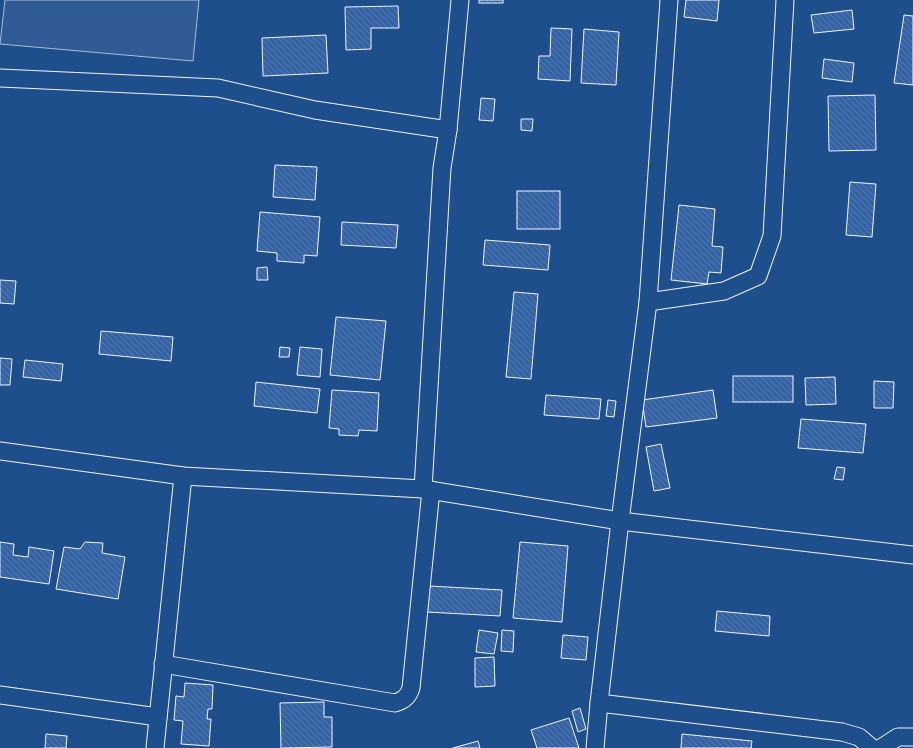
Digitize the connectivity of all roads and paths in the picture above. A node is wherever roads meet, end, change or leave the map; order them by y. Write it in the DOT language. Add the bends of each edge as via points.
graph roads {
  1 [pos="460,0"];
  2 [pos="669,0"];
  3 [pos="786,0"];
  4 [pos="0,78"];
  5 [pos="448,130"];
  6 [pos="648,302"];
  7 [pos="0,451"];
  8 [pos="183,476"];
  9 [pos="427,489"];
  10 [pos="620,521"];
  11 [pos="913,555"];
  12 [pos="163,664"];
  13 [pos="0,695"];
  14 [pos="599,703"];
  15 [pos="158,717"];
  16 [pos="913,737"];
  17 [pos="155,748"];
  18 [pos="595,748"];
  19 [pos="872,748"];
  20 [pos="881,748"];
  1 -- 5 [label="street"];
  2 -- 6 [label="street"];
  3 -- 6 [label="street" via="772,236 758,276 724,291"];
  4 -- 5 [label="street" via="218,88 315,110"];
  5 -- 9 [label="street" via="442,168"];
  6 -- 10 [label="street"];
  7 -- 8 [label="street"];
  8 -- 9 [label="street"];
  8 -- 12 [label="street"];
  9 -- 10 [label="street"];
  9 -- 12 [label="street" via="411,688 403,700 396,703"];
  10 -- 11 [label="street"];
  10 -- 14 [label="street"];
  12 -- 15 [label="street"];
  13 -- 15 [label="street"];
  14 -- 18 [label="street"];
  14 -- 19 [label="street" via="842,732 859,737"];
  15 -- 17 [label="street"];
  16 -- 20 [label="street" via="898,737"];
}
